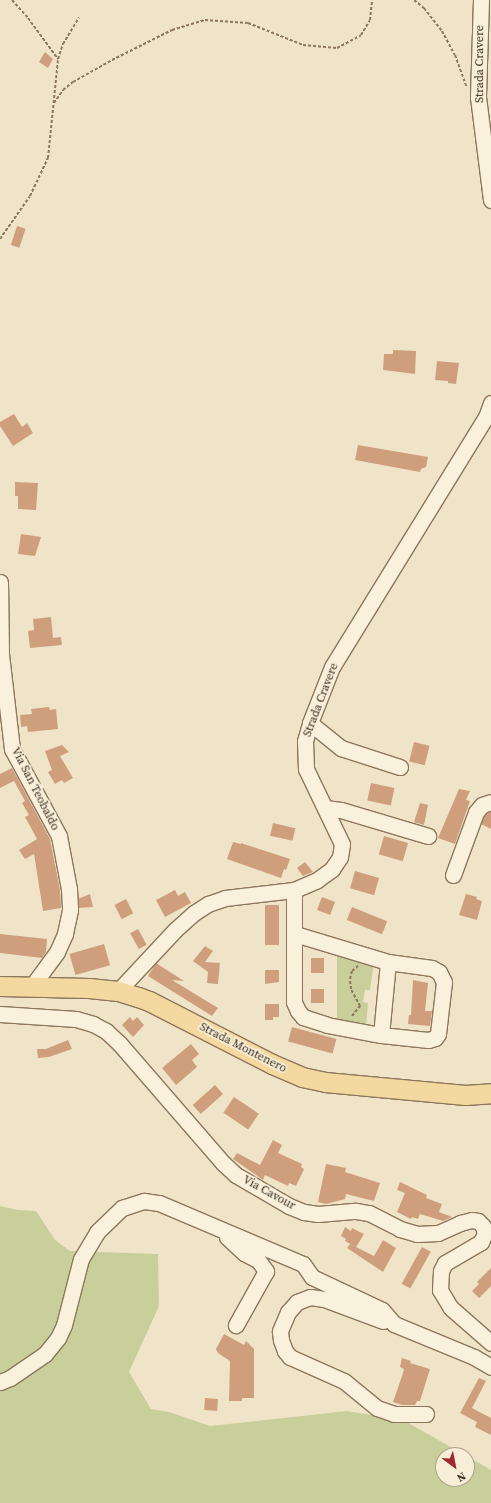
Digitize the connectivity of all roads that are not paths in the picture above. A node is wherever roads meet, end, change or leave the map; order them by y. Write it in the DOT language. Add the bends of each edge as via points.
graph roads {
  1 [pos="480,0"];
  2 [pos="491,200"];
  3 [pos="491,403"];
  4 [pos="0,582"];
  5 [pos="310,723"];
  6 [pos="400,767"];
  7 [pos="491,802"];
  8 [pos="325,808"];
  9 [pos="428,836"];
  10 [pos="453,875"];
  11 [pos="294,890"];
  12 [pos="295,934"];
  13 [pos="388,962"];
  14 [pos="0,986"];
  15 [pos="32,986"];
  16 [pos="118,991"];
  17 [pos="0,1014"];
  18 [pos="381,1035"];
  19 [pos="491,1093"];
  20 [pos="219,1230"];
  21 [pos="394,1324"];
  22 [pos="236,1325"];
  23 [pos="491,1343"];
  24 [pos="491,1367"];
  25 [pos="0,1382"];
  26 [pos="426,1414"];
  1 -- 2 [label="street, Strada Cravere" via="478,97"];
  3 -- 5 [label="street, Strada Cravere" via="486,417 332,667"];
  4 -- 15 [label="street, Via San Teobaldo" via="1,654 12,749 59,836 70,889 70,910 65,934 57,952"];
  5 -- 6 [label="street" via="341,748"];
  5 -- 8 [label="street, Strada Cravere" via="305,741 306,769"];
  7 -- 10 [label="street" via="482,805 476,812"];
  8 -- 9 [label="street" via="341,810"];
  8 -- 11 [label="street, Strada Cravere" via="342,844 340,857 332,869 317,880"];
  11 -- 12 [label="street"];
  11 -- 16 [label="street, Strada Cravere" via="225,898 208,904 175,930"];
  12 -- 13 [label="street"];
  12 -- 18 [label="street" via="294,1002 303,1017 327,1025"];
  13 -- 18 [label="street"];
  13 -- 18 [label="street" via="432,968 439,972 444,982 438,1034 435,1038 428,1040"];
  14 -- 15 [label="main road, Strada Montenero"];
  15 -- 16 [label="main road, Strada Montenero"];
  16 -- 19 [label="main road, Strada Montenero" via="149,1001 302,1077 325,1082 403,1090 465,1095"];
  17 -- 23 [label="street, Via Cavour" via="76,1019 106,1031 223,1163 243,1179 289,1206 318,1214 363,1212 417,1234 438,1233 460,1222 478,1221 485,1233 481,1242 445,1263 441,1271 440,1290 451,1308"];
  20 -- 21 [label="street" via="303,1264 312,1277 382,1310"];
  20 -- 22 [label="street" via="244,1252 258,1260 266,1271"];
  20 -- 25 [label="street" via="159,1203 144,1201 122,1208 97,1232 81,1259 64,1325 58,1338 45,1354"];
  21 -- 24 [label="street" via="474,1357"];
  21 -- 26 [label="street" via="324,1299 310,1297 297,1302 288,1312 280,1331 284,1351 290,1357 344,1381 377,1408 394,1414"];
}
